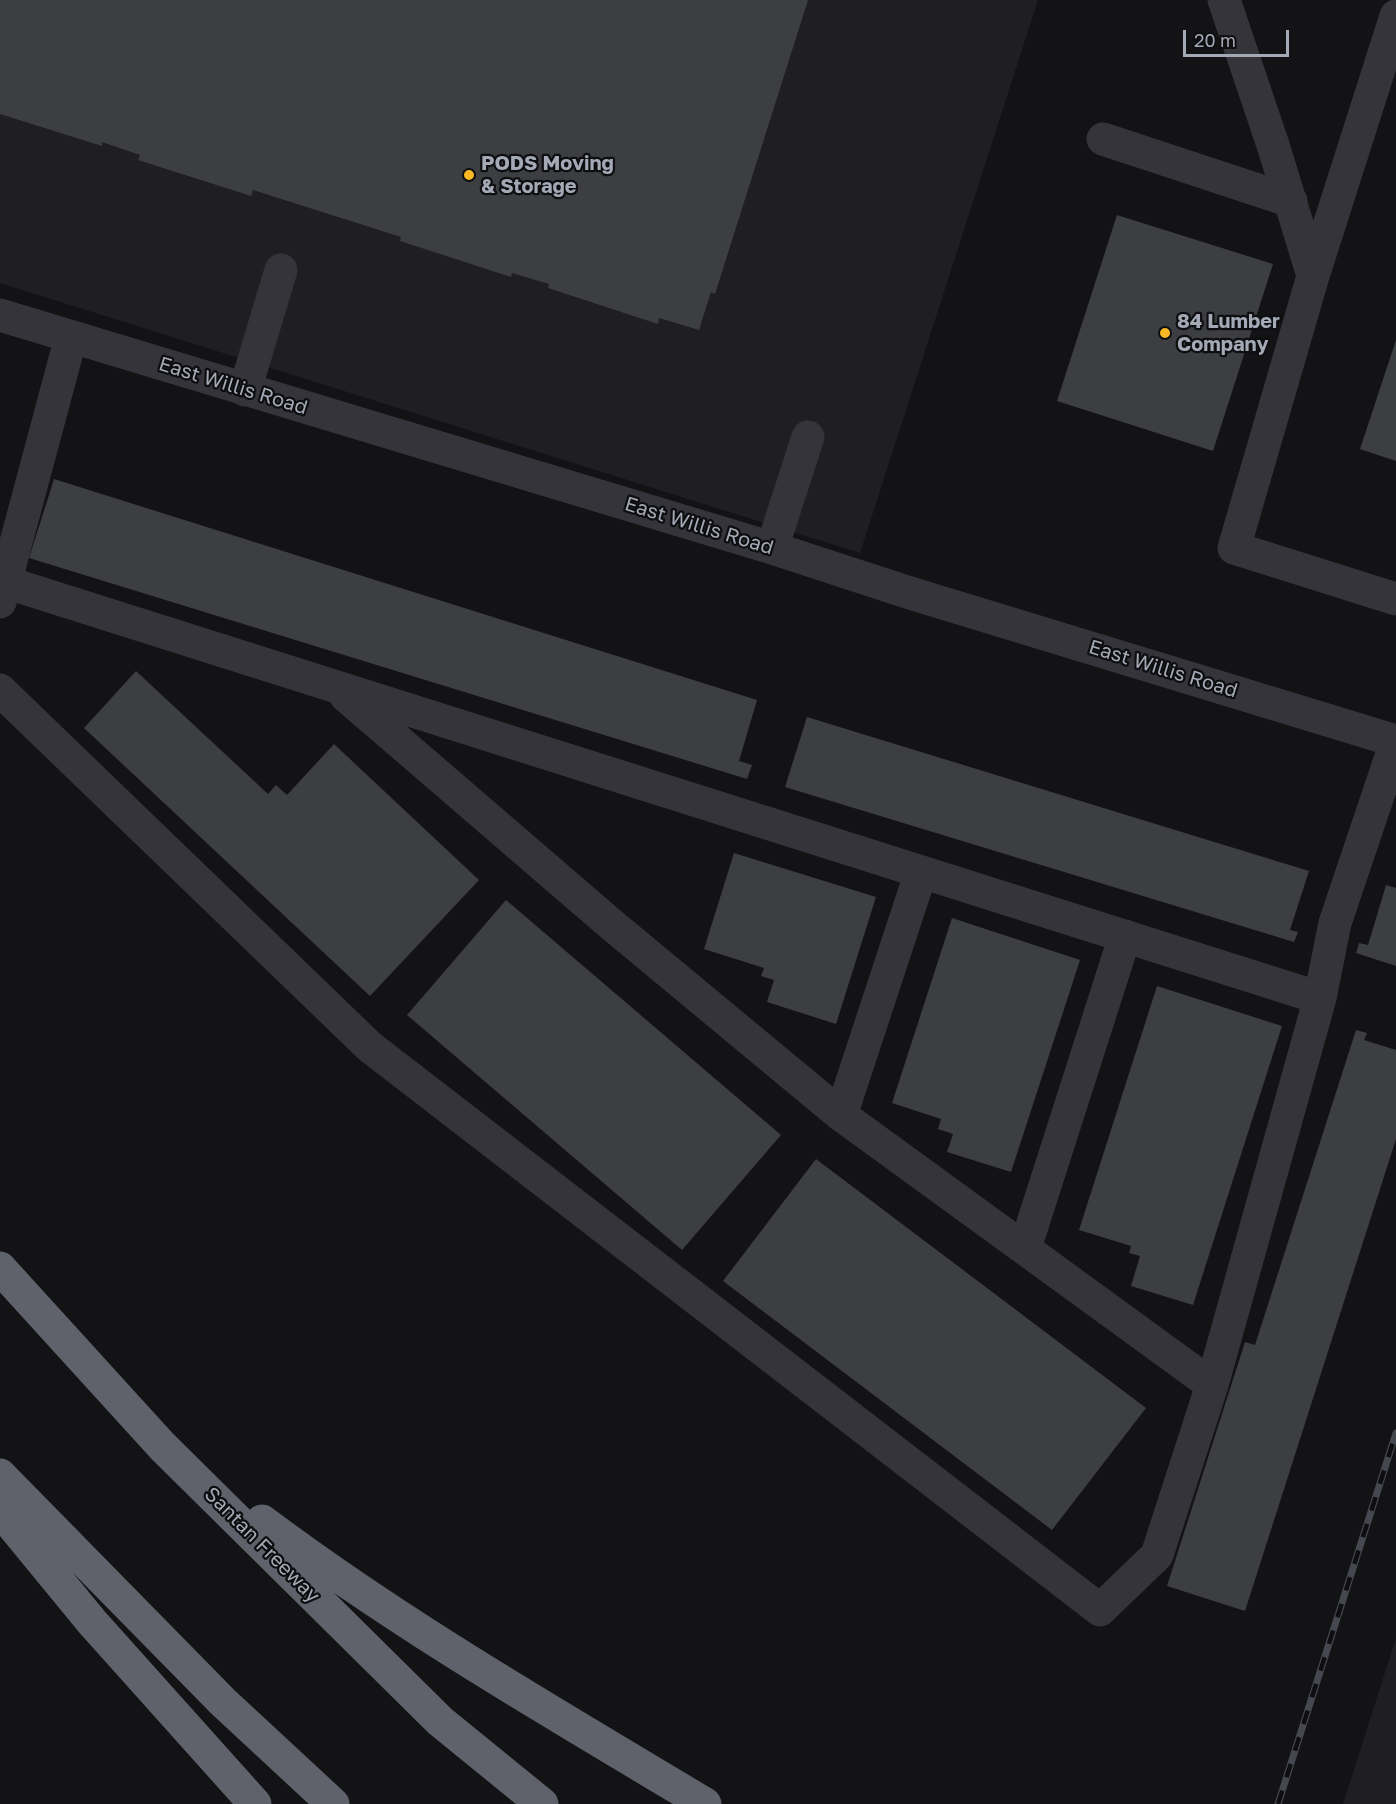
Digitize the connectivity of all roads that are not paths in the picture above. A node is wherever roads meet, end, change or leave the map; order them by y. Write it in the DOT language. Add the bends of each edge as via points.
graph roads {
  1 [pos="1224,0"];
  2 [pos="1396,16"];
  3 [pos="1102,139"];
  4 [pos="1290,201"];
  5 [pos="281,270"];
  6 [pos="1313,276"];
  7 [pos="0,315"];
  8 [pos="71,337"];
  9 [pos="245,390"];
  10 [pos="808,437"];
  11 [pos="772,548"];
  12 [pos="2,592"];
  13 [pos="1396,599"];
  14 [pos="336,687"];
  15 [pos="0,690"];
  16 [pos="1396,741"];
  17 [pos="921,872"];
  18 [pos="1125,936"];
  19 [pos="1320,998"];
  20 [pos="841,1115"];
  21 [pos="1025,1248"];
  22 [pos="0,1268"];
  23 [pos="1212,1385"];
  24 [pos="162,1446"];
  25 [pos="0,1475"];
  26 [pos="0,1510"];
  27 [pos="255,1804"];
  28 [pos="333,1804"];
  29 [pos="542,1804"];
  30 [pos="705,1804"];
  1 -- 4 [label="street"];
  2 -- 6 [label="street"];
  3 -- 4 [label="street"];
  4 -- 6 [label="street"];
  5 -- 9 [label="street"];
  6 -- 13 [label="street" via="1234,548"];
  7 -- 8 [label="street, East Willis Road"];
  8 -- 9 [label="street, East Willis Road"];
  8 -- 12 [label="street"];
  9 -- 11 [label="street, East Willis Road"];
  10 -- 11 [label="street"];
  11 -- 16 [label="street, East Willis Road"];
  12 -- 14 [label="street"];
  14 -- 17 [label="street"];
  14 -- 20 [label="street" via="612,925"];
  15 -- 23 [label="street" via="370,1047 1100,1610 1157,1555"];
  16 -- 19 [label="street" via="1335,923"];
  17 -- 18 [label="street"];
  17 -- 20 [label="street"];
  18 -- 19 [label="street"];
  18 -- 21 [label="street"];
  19 -- 23 [label="street"];
  20 -- 21 [label="street"];
  21 -- 23 [label="street"];
  22 -- 24 [label="highway, Santan Freeway"];
  24 -- 29 [label="highway, Santan Freeway" via="440,1721"];
  24 -- 30 [label="highway" via="329,1571 528,1698"];
  25 -- 28 [label="highway" via="223,1702"];
  26 -- 27 [label="highway" via="92,1622"];
}
